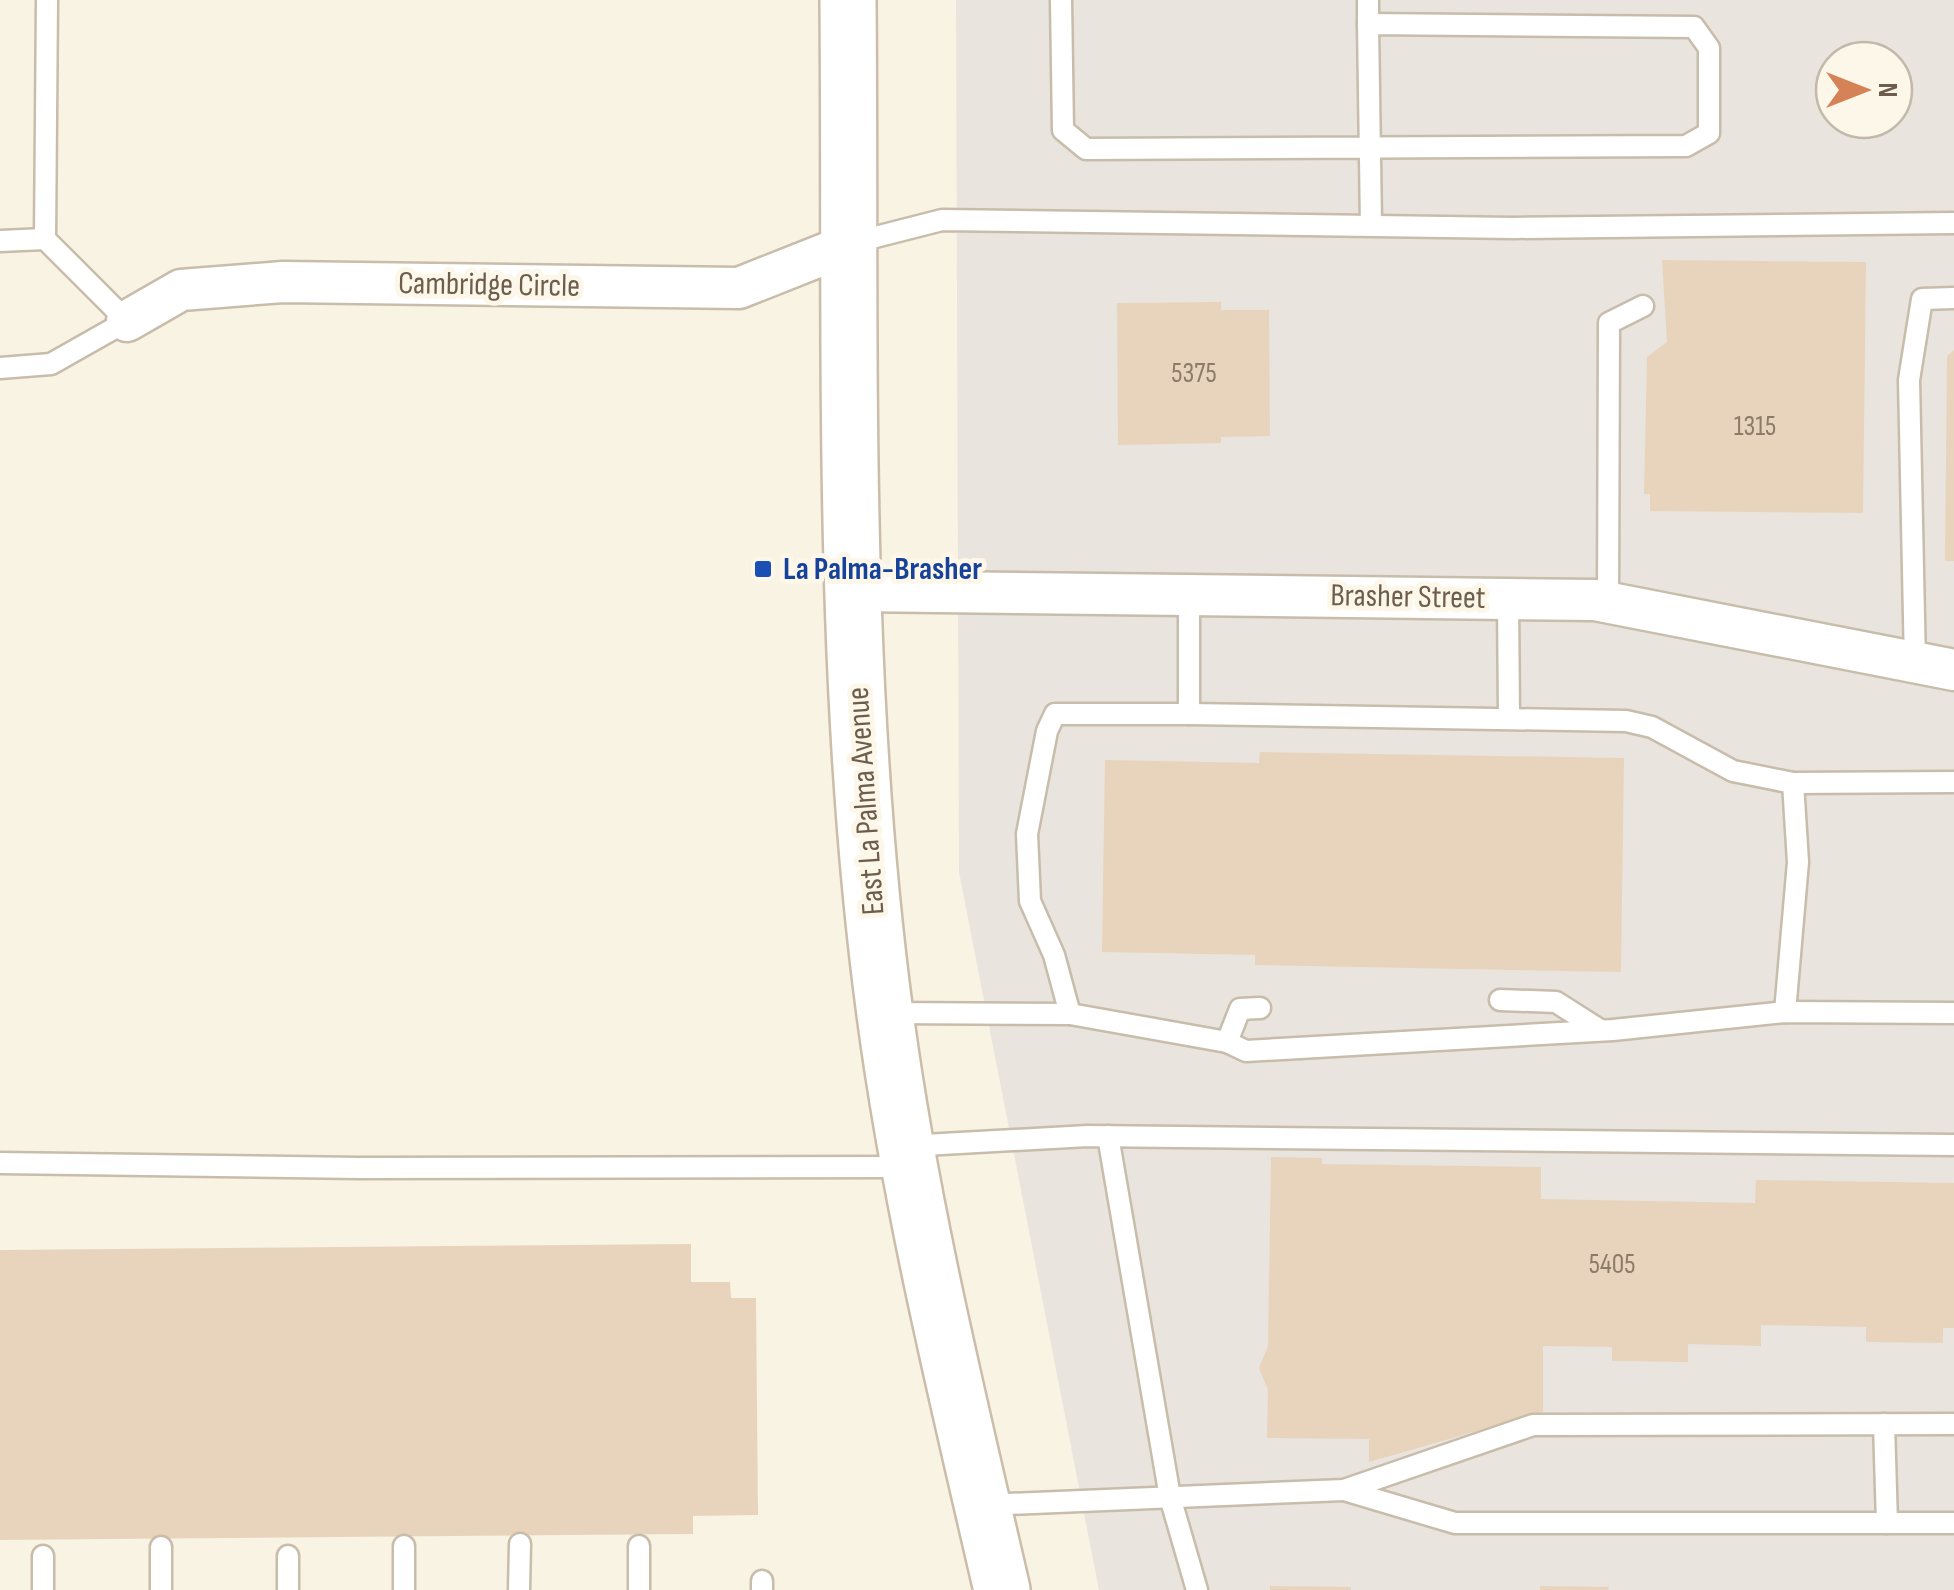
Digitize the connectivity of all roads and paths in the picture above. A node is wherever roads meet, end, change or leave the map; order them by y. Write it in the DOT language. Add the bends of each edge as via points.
graph roads {
  1 [pos="47,0"];
  2 [pos="848,0"];
  3 [pos="1061,0"];
  4 [pos="1368,0"];
  5 [pos="1368,24"];
  6 [pos="1370,148"];
  7 [pos="1954,223"];
  8 [pos="1372,225"];
  9 [pos="45,239"];
  10 [pos="0,242"];
  11 [pos="850,244"];
  12 [pos="1954,298"];
  13 [pos="1643,306"];
  14 [pos="128,321"];
  15 [pos="0,368"];
  16 [pos="855,592"];
  17 [pos="1189,595"];
  18 [pos="1508,599"];
  19 [pos="1608,602"];
  20 [pos="1935,668"];
  21 [pos="1190,714"];
  22 [pos="1509,718"];
  23 [pos="1954,782"];
  24 [pos="1792,783"];
  25 [pos="1500,1000"];
  26 [pos="1260,1008"];
  27 [pos="884,1012"];
  28 [pos="1784,1012"];
  29 [pos="1954,1013"];
  30 [pos="1070,1014"];
  31 [pos="1600,1031"];
  32 [pos="1227,1042"];
  33 [pos="1108,1136"];
  34 [pos="1954,1145"];
  35 [pos="906,1156"];
  36 [pos="0,1164"];
  37 [pos="1884,1424"];
  38 [pos="1954,1424"];
  39 [pos="1344,1490"];
  40 [pos="1170,1498"];
  41 [pos="982,1504"];
  42 [pos="1887,1524"];
  43 [pos="1954,1524"];
  44 [pos="520,1544"];
  45 [pos="404,1546"];
  46 [pos="639,1546"];
  47 [pos="160,1547"];
  48 [pos="43,1556"];
  49 [pos="288,1556"];
  50 [pos="43,1590"];
  51 [pos="161,1590"];
  52 [pos="288,1590"];
  53 [pos="404,1590"];
  54 [pos="519,1590"];
  55 [pos="639,1590"];
  56 [pos="1002,1590"];
  57 [pos="1197,1590"];
  1 -- 9 [label="lane"];
  2 -- 11 [label="main road, East La Palma Avenue"];
  3 -- 6 [label="lane" via="1063,130 1086,149"];
  4 -- 5 [label="lane"];
  5 -- 6 [label="lane"];
  5 -- 6 [label="lane" via="1694,27 1709,48 1709,132 1686,146"];
  6 -- 8 [label="lane"];
  7 -- 8 [label="lane"];
  8 -- 11 [label="lane" via="942,220"];
  9 -- 10 [label="lane"];
  9 -- 14 [label="lane"];
  11 -- 14 [label="street, Cambridge Circle" via="739,288 283,282 181,290"];
  11 -- 16 [label="main road, East La Palma Avenue"];
  12 -- 20 [label="lane" via="1922,300 1910,380"];
  13 -- 19 [label="lane" via="1609,323"];
  14 -- 15 [label="lane" via="51,364"];
  16 -- 17 [label="street, Brasher Street"];
  16 -- 27 [label="main road, East La Palma Avenue" via="860,750"];
  17 -- 18 [label="street, Brasher Street"];
  17 -- 21 [label="lane"];
  18 -- 19 [label="street, Brasher Street"];
  18 -- 22 [label="lane"];
  19 -- 20 [label="street, Brasher Street"];
  21 -- 22 [label="lane"];
  21 -- 30 [label="lane" via="1054,714 1047,730 1028,834 1030,901"];
  22 -- 24 [label="lane" via="1626,721 1652,727 1734,771"];
  23 -- 24 [label="lane"];
  24 -- 28 [label="lane" via="1798,862"];
  25 -- 31 [label="lane" via="1556,1002"];
  26 -- 32 [label="lane" via="1240,1009"];
  27 -- 30 [label="lane"];
  27 -- 35 [label="main road, East La Palma Avenue"];
  28 -- 29 [label="lane"];
  28 -- 31 [label="lane"];
  30 -- 32 [label="lane"];
  31 -- 32 [label="lane" via="1246,1051"];
  33 -- 34 [label="lane"];
  33 -- 35 [label="lane"];
  33 -- 40 [label="lane"];
  35 -- 36 [label="lane" via="358,1168"];
  35 -- 41 [label="main road, East La Palma Avenue"];
  37 -- 38 [label="lane"];
  37 -- 39 [label="lane" via="1533,1425"];
  37 -- 42 [label="lane"];
  39 -- 40 [label="lane"];
  39 -- 42 [label="lane" via="1455,1524"];
  40 -- 41 [label="lane"];
  40 -- 57 [label="lane"];
  41 -- 56 [label="main road, East La Palma Avenue"];
  42 -- 43 [label="lane"];
  44 -- 54 [label="lane"];
  45 -- 53 [label="lane"];
  46 -- 55 [label="lane"];
  47 -- 51 [label="lane"];
  48 -- 50 [label="lane"];
  49 -- 52 [label="lane"];
}
